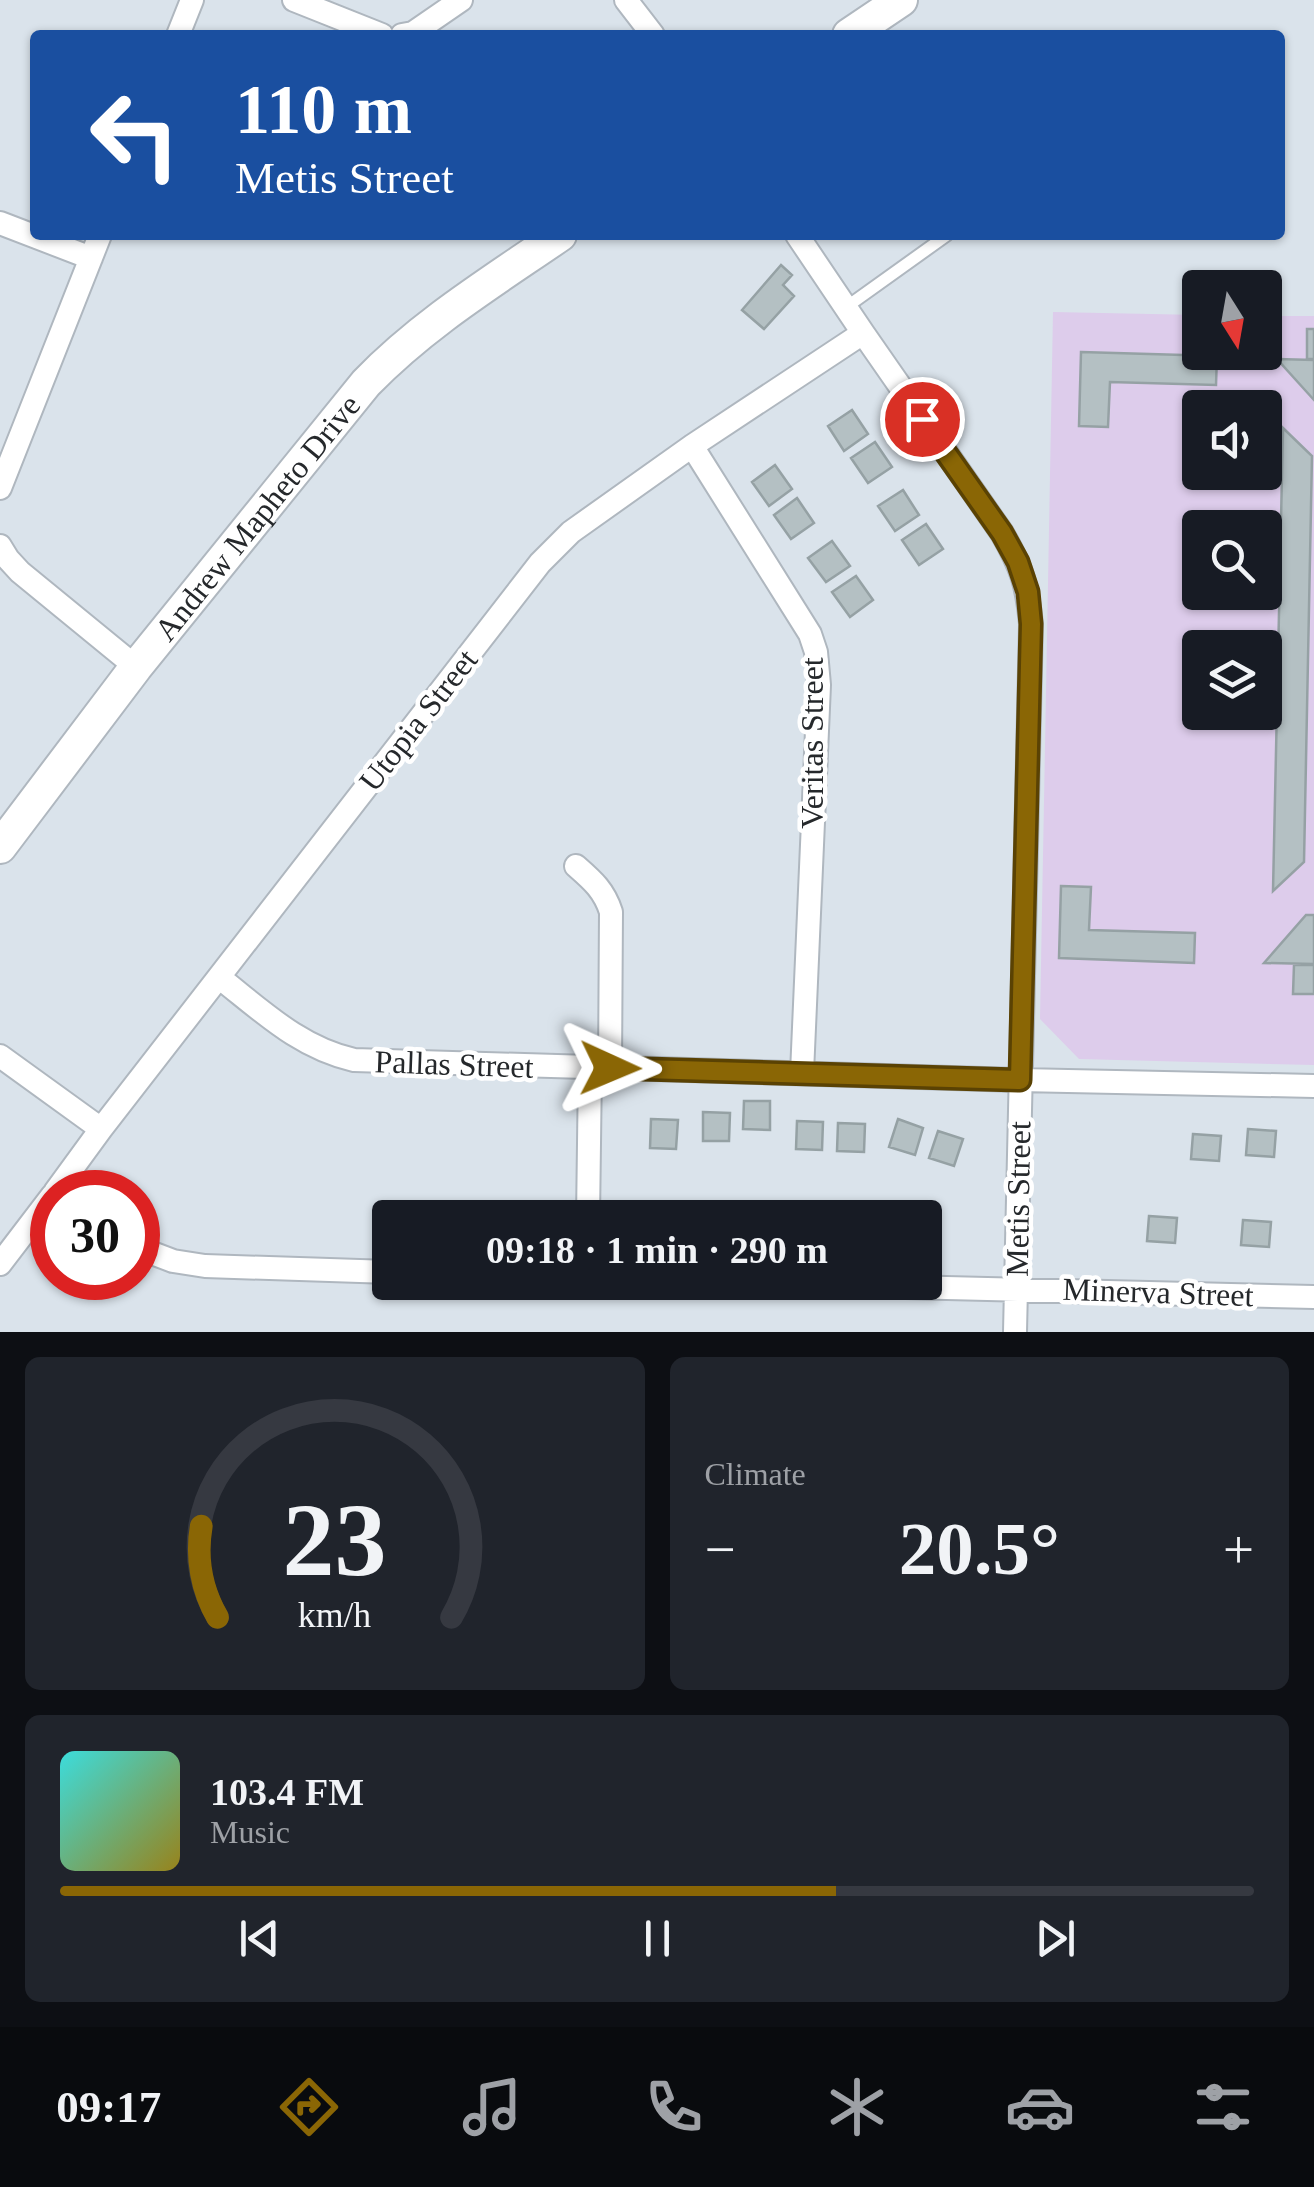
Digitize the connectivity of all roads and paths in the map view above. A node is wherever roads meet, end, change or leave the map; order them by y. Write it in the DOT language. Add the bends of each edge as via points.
graph roads {
  1 [pos="192,0"];
  2 [pos="294,0"];
  3 [pos="461,0"];
  4 [pos="626,0"];
  5 [pos="901,0"];
  6 [pos="180,30"];
  7 [pos="369,30"];
  8 [pos="417,30"];
  9 [pos="649,30"];
  10 [pos="856,30"];
  11 [pos="0,223"];
  12 [pos="30,235"];
  13 [pos="44,240"];
  14 [pos="98,240"];
  15 [pos="553,240"];
  16 [pos="800,240"];
  17 [pos="940,240"];
  18 [pos="91,258"];
  19 [pos="845,308"];
  20 [pos="863,334"];
  21 [pos="692,446"];
  22 [pos="0,488"];
  23 [pos="0,546"];
  24 [pos="136,668"];
  25 [pos="0,846"];
  26 [pos="576,866"];
  27 [pos="220,978"];
  28 [pos="0,1056"];
  29 [pos="600,1068"];
  30 [pos="802,1073"];
  31 [pos="1020,1080"];
  32 [pos="1314,1086"];
  33 [pos="102,1129"];
  34 [pos="74,1170"];
  35 [pos="589,1200"];
  36 [pos="30,1227"];
  37 [pos="160,1256"];
  38 [pos="0,1264"];
  39 [pos="372,1271"];
  40 [pos="942,1287"];
  41 [pos="1016,1288"];
  42 [pos="1314,1297"];
  43 [pos="1014,1332"];
  1 -- 6 [label="street"];
  2 -- 7 [label="street"];
  3 -- 8 [label="street"];
  4 -- 9 [label="street"];
  5 -- 10 [label="main road"];
  11 -- 12 [label="street"];
  13 -- 18 [label="street"];
  14 -- 18 [label="street"];
  15 -- 24 [label="main road, Andrew Mapheto Drive" via="395,353"];
  16 -- 19 [label="street, Metis Street"];
  17 -- 19 [label="lane"];
  18 -- 22 [label="street"];
  19 -- 20 [label="street, Metis Street"];
  20 -- 21 [label="street, Utopia Street"];
  20 -- 31 [label="street, Metis Street" via="1002,533 1028,592"];
  21 -- 27 [label="street, Utopia Street" via="571,532 532,572"];
  21 -- 30 [label="street, Veritas Street" via="816,652"];
  23 -- 24 [label="street" via="20,572"];
  24 -- 25 [label="main road, Andrew Mapheto Drive"];
  26 -- 29 [label="street" via="600,888 610,912"];
  27 -- 29 [label="street, Pallas Street" via="298,1039 332,1056"];
  27 -- 33 [label="street, Utopia Street"];
  28 -- 33 [label="street"];
  29 -- 30 [label="street, Pallas Street"];
  29 -- 35 [label="street"];
  30 -- 31 [label="street, Pallas Street"];
  31 -- 32 [label="street, Pallas Street"];
  31 -- 41 [label="street, Metis Street"];
  33 -- 34 [label="street, Utopia Street"];
  36 -- 38 [label="street, Utopia Street"];
  37 -- 39 [label="street" via="205,1266"];
  40 -- 41 [label="street, Minerva Street"];
  41 -- 42 [label="street, Minerva Street"];
  41 -- 43 [label="street, Metis Street"];
}
